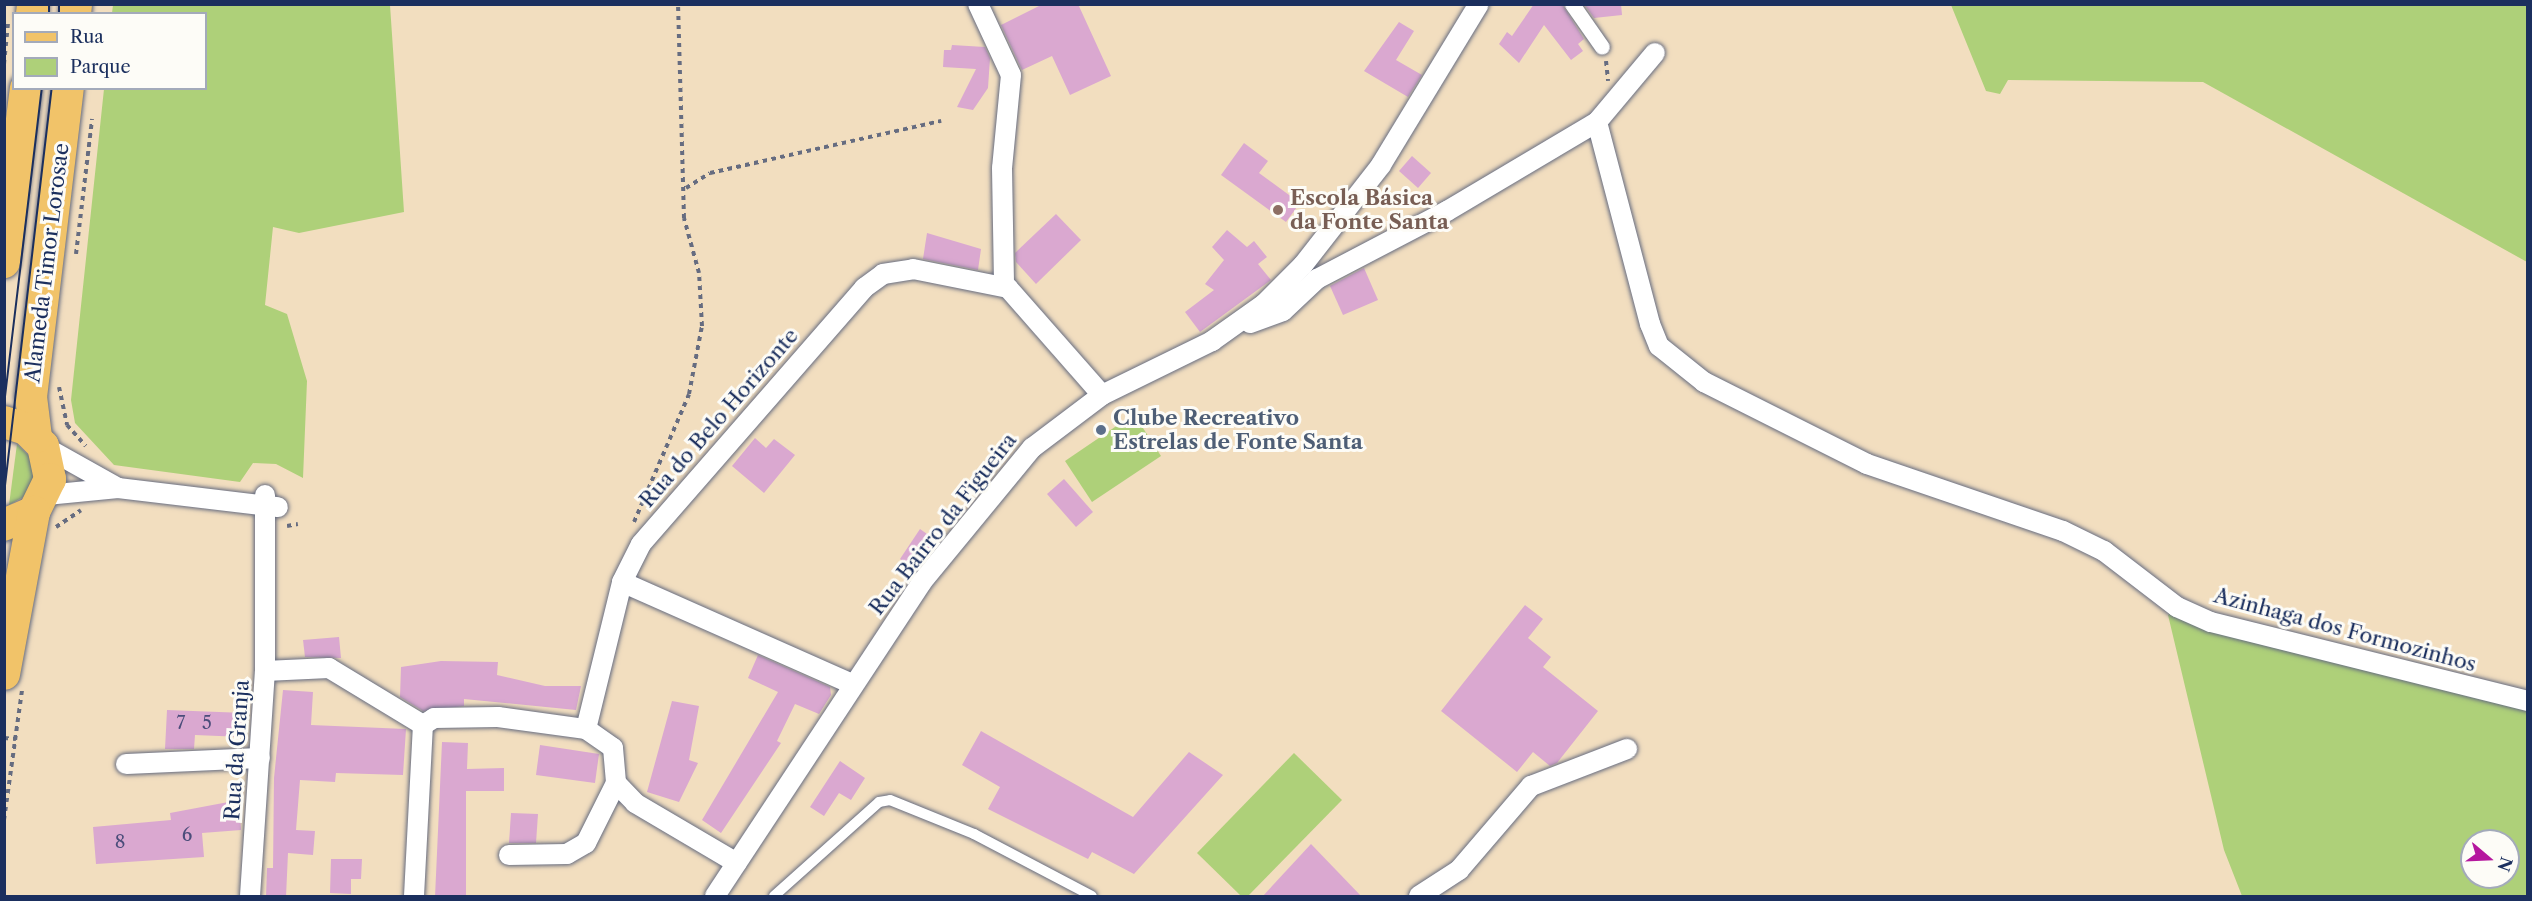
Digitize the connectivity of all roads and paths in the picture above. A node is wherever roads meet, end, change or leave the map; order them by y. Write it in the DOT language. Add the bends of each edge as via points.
graph roads {
  1 [pos="678,4"];
  2 [pos="978,4"];
  3 [pos="1572,4"];
  4 [pos="1481,7"];
  5 [pos="12,43"];
  6 [pos="1602,47"];
  7 [pos="1655,53"];
  8 [pos="4,64"];
  9 [pos="26,90"];
  10 [pos="68,90"];
  11 [pos="93,110"];
  12 [pos="941,121"];
  13 [pos="1597,122"];
  14 [pos="686,188"];
  15 [pos="4,262"];
  16 [pos="74,268"];
  17 [pos="1004,286"];
  18 [pos="1227,331"];
  19 [pos="61,373"];
  20 [pos="1102,395"];
  21 [pos="4,422"];
  22 [pos="39,442"];
  23 [pos="89,452"];
  24 [pos="118,488"];
  25 [pos="40,504"];
  26 [pos="4,525"];
  27 [pos="633,526"];
  28 [pos="622,582"];
  29 [pos="266,671"];
  30 [pos="4,674"];
  31 [pos="852,684"];
  32 [pos="2528,701"];
  33 [pos="423,725"];
  34 [pos="586,729"];
  35 [pos="4,738"];
  36 [pos="16,740"];
  37 [pos="1627,749"];
  38 [pos="260,758"];
  39 [pos="126,764"];
  40 [pos="616,783"];
  41 [pos="509,855"];
  42 [pos="737,864"];
  43 [pos="250,897"];
  44 [pos="414,897"];
  45 [pos="716,897"];
  46 [pos="774,897"];
  47 [pos="1092,897"];
  48 [pos="1419,897"];
  1 -- 14 [label="path"];
  2 -- 17 [label="street" via="1011,75 1002,168"];
  3 -- 6 [label="street"];
  4 -- 18 [label="street, Rua Bairro da Figueira" via="1348,210 1264,304"];
  5 -- 8 [label="path"];
  7 -- 13 [label="street"];
  9 -- 15 [label="main road, Alameda Timor Lorosae"];
  10 -- 22 [label="main road, Alameda Timor Lorosae" via="31,397"];
  11 -- 16 [label="path"];
  12 -- 14 [label="path" via="710,173"];
  13 -- 18 [label="street" via="1448,211 1317,279 1283,311"];
  13 -- 32 [label="street, Azinhaga dos Formozinhos" via="1659,346 1704,382 1867,464 2063,531 2104,551 2177,607 2211,622"];
  14 -- 27 [label="path" via="687,242 704,301 698,365"];
  17 -- 20 [label="street"];
  17 -- 28 [label="street, Rua do Belo Horizonte" via="913,269 875,279 645,538"];
  18 -- 20 [label="street, Rua Bairro da Figueira"];
  19 -- 23 [label="path" via="67,425"];
  20 -- 31 [label="street, Rua Bairro da Figueira" via="1032,448 921,583"];
  21 -- 22 [label="main road"];
  22 -- 24 [label="street"];
  22 -- 25 [label="main road, Alameda Timor Lorosae" via="50,470"];
  24 -- 25 [label="street"];
  24 -- 29 [label="street" via="269,502"];
  25 -- 26 [label="main road"];
  25 -- 30 [label="main road"];
  28 -- 31 [label="street"];
  28 -- 34 [label="street, Rua do Belo Horizonte"];
  29 -- 33 [label="street, Rua da Granja" via="329,668"];
  29 -- 38 [label="street, Rua da Granja"];
  31 -- 42 [label="street, Rua Bairro da Figueira"];
  33 -- 34 [label="street" via="449,715"];
  33 -- 44 [label="street"];
  34 -- 40 [label="street" via="613,748"];
  35 -- 36 [label="path"];
  37 -- 48 [label="street" via="1531,786 1459,870"];
  38 -- 39 [label="street"];
  38 -- 43 [label="street, Rua da Granja"];
  40 -- 41 [label="street" via="580,849"];
  40 -- 42 [label="street" via="635,803"];
  42 -- 45 [label="street, Rua Bairro da Figueira"];
  46 -- 47 [label="lane" via="879,802 890,800 974,834"];
}
